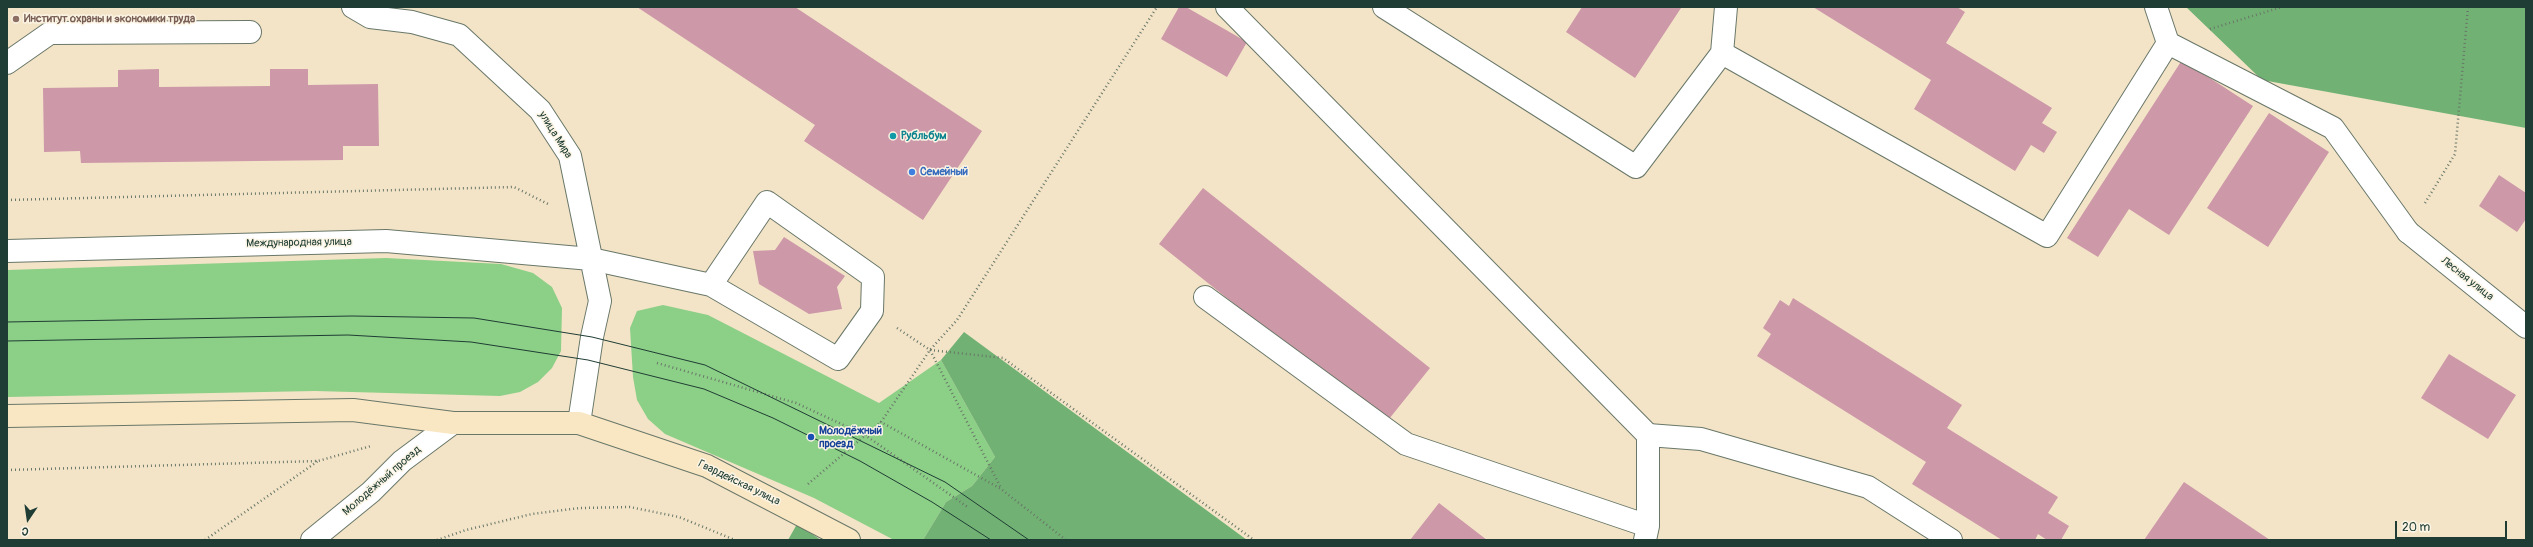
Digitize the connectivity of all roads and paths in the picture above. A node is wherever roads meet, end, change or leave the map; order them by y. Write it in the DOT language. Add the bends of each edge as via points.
graph roads {
  1 [pos="354,7"];
  2 [pos="1157,7"];
  3 [pos="1226,7"];
  4 [pos="1384,7"];
  5 [pos="1726,7"];
  6 [pos="2156,7"];
  7 [pos="2282,7"];
  8 [pos="2468,7"];
  9 [pos="250,32"];
  10 [pos="2168,43"];
  11 [pos="1722,53"];
  12 [pos="7,63"];
  13 [pos="7,200"];
  14 [pos="584,222"];
  15 [pos="2408,232"];
  16 [pos="7,251"];
  17 [pos="591,259"];
  18 [pos="711,285"];
  19 [pos="1206,297"];
  20 [pos="872,311"];
  21 [pos="2523,318"];
  22 [pos="930,350"];
  23 [pos="657,363"];
  24 [pos="7,416"];
  25 [pos="881,422"];
  26 [pos="453,423"];
  27 [pos="579,423"];
  28 [pos="864,435"];
  29 [pos="1648,435"];
  30 [pos="378,444"];
  31 [pos="318,461"];
  32 [pos="7,470"];
  33 [pos="1001,489"];
  34 [pos="789,508"];
  35 [pos="969,508"];
  36 [pos="1647,533"];
  37 [pos="205,540"];
  38 [pos="312,540"];
  39 [pos="438,540"];
  40 [pos="735,540"];
  41 [pos="849,540"];
  42 [pos="1066,540"];
  43 [pos="1254,540"];
  44 [pos="1951,540"];
  1 -- 14 [label="street, улица Мира" via="370,17 412,22 459,34 540,110 570,156"];
  2 -- 22 [label="path" via="957,320"];
  3 -- 29 [label="street"];
  4 -- 11 [label="street" via="1636,167"];
  5 -- 11 [label="street"];
  6 -- 10 [label="street"];
  7 -- 10 [label="path"];
  8 -- 15 [label="path" via="2455,154"];
  9 -- 12 [label="street" via="50,32"];
  10 -- 11 [label="street" via="2048,236"];
  10 -- 15 [label="street, Лесная улица" via="2333,128"];
  13 -- 14 [label="path" via="514,187"];
  14 -- 17 [label="street, улица Мира"];
  15 -- 21 [label="street, Лесная улица"];
  16 -- 17 [label="street, Международная улица" via="386,241"];
  17 -- 18 [label="street, Международная улица"];
  17 -- 27 [label="street, улица Мира" via="600,301"];
  18 -- 20 [label="street, Международная улица" via="838,359"];
  18 -- 20 [label="street" via="767,202 873,277"];
  19 -- 36 [label="street" via="1406,444"];
  20 -- 22 [label="path"];
  22 -- 25 [label="path"];
  22 -- 33 [label="path"];
  22 -- 43 [label="path" via="1003,358"];
  23 -- 28 [label="path" via="796,403"];
  24 -- 26 [label="street" via="353,410"];
  25 -- 28 [label="path"];
  25 -- 33 [label="path"];
  26 -- 27 [label="street"];
  26 -- 38 [label="street, Молодёжный проезд" via="402,461 371,492"];
  27 -- 34 [label="street, Гвардейская улица" via="707,466"];
  28 -- 34 [label="path" via="812,479"];
  28 -- 35 [label="path"];
  29 -- 36 [label="street"];
  29 -- 44 [label="street" via="1701,439 1868,487"];
  30 -- 31 [label="path"];
  31 -- 32 [label="path"];
  31 -- 37 [label="path"];
  33 -- 42 [label="path"];
  34 -- 41 [label="street, Гвардейская улица"];
  39 -- 40 [label="path" via="466,530 532,514 580,508 630,507 679,517"];
}
